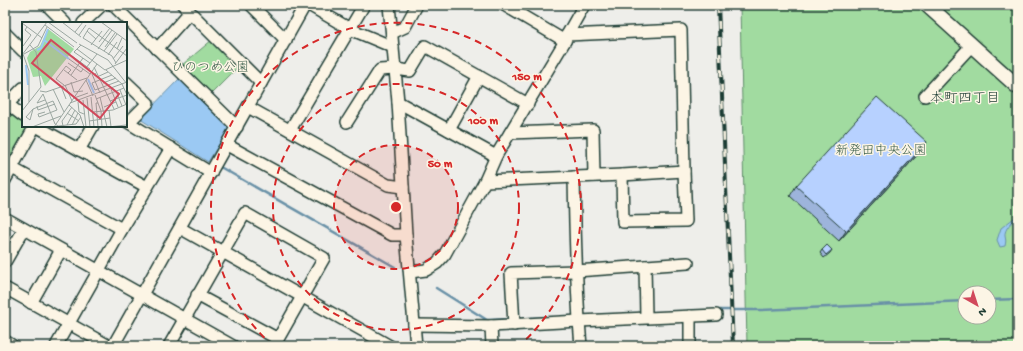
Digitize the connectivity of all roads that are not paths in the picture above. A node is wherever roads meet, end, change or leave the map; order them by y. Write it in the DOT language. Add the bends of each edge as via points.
graph roads {
  1 [pos="47,5"];
  2 [pos="102,5"];
  3 [pos="251,5"];
  4 [pos="305,5"];
  5 [pos="309,5"];
  6 [pos="364,5"];
  7 [pos="389,5"];
  8 [pos="417,5"];
  9 [pos="504,5"];
  10 [pos="584,5"];
  11 [pos="927,5"];
  12 [pos="118,7"];
  13 [pos="187,8"];
  14 [pos="64,22"];
  15 [pos="84,22"];
  16 [pos="350,29"];
  17 [pos="5,33"];
  18 [pos="392,33"];
  19 [pos="566,38"];
  20 [pos="286,40"];
  21 [pos="972,45"];
  22 [pos="393,47"];
  23 [pos="157,49"];
  24 [pos="22,50"];
  25 [pos="395,70"];
  26 [pos="479,76"];
  27 [pos="127,83"];
  28 [pos="261,83"];
  29 [pos="1018,87"];
  30 [pos="22,89"];
  31 [pos="926,96"];
  32 [pos="398,102"];
  33 [pos="6,104"];
  34 [pos="528,104"];
  35 [pos="248,107"];
  36 [pos="22,115"];
  37 [pos="127,122"];
  38 [pos="347,122"];
  39 [pos="35,127"];
  40 [pos="38,127"];
  41 [pos="92,127"];
  42 [pos="237,127"];
  43 [pos="290,130"];
  44 [pos="449,130"];
  45 [pos="510,133"];
  46 [pos="227,145"];
  47 [pos="171,148"];
  48 [pos="79,150"];
  49 [pos="496,156"];
  50 [pos="12,168"];
  51 [pos="684,171"];
  52 [pos="211,172"];
  53 [pos="622,175"];
  54 [pos="594,176"];
  55 [pos="574,177"];
  56 [pos="5,180"];
  57 [pos="485,181"];
  58 [pos="146,187"];
  59 [pos="403,187"];
  60 [pos="5,218"];
  61 [pos="180,228"];
  62 [pos="24,229"];
  63 [pos="122,229"];
  64 [pos="406,235"];
  65 [pos="61,250"];
  66 [pos="223,252"];
  67 [pos="5,262"];
  68 [pos="688,263"];
  69 [pos="645,266"];
  70 [pos="98,270"];
  71 [pos="576,271"];
  72 [pos="410,272"];
  73 [pos="5,288"];
  74 [pos="142,295"];
  75 [pos="197,295"];
  76 [pos="302,296"];
  77 [pos="30,303"];
  78 [pos="716,315"];
  79 [pos="690,316"];
  80 [pos="646,317"];
  81 [pos="184,318"];
  82 [pos="579,321"];
  83 [pos="69,323"];
  84 [pos="414,325"];
  85 [pos="514,325"];
  86 [pos="491,326"];
  87 [pos="5,341"];
  88 [pos="276,343"];
  89 [pos="227,344"];
  90 [pos="13,346"];
  91 [pos="56,346"];
  92 [pos="109,346"];
  93 [pos="114,346"];
  94 [pos="169,346"];
  95 [pos="390,346"];
  96 [pos="416,346"];
  97 [pos="492,346"];
  98 [pos="581,346"];
  99 [pos="690,346"];
  1 -- 14 [label="street"];
  2 -- 15 [label="street"];
  3 -- 20 [label="street"];
  4 -- 20 [label="street"];
  5 -- 16 [label="street"];
  6 -- 16 [label="street"];
  7 -- 18 [label="street"];
  8 -- 18 [label="street" via="405,27"];
  9 -- 19 [label="street"];
  10 -- 19 [label="street"];
  11 -- 21 [label="main road"];
  12 -- 23 [label="street"];
  13 -- 23 [label="street"];
  13 -- 28 [label="street"];
  16 -- 22 [label="street"];
  16 -- 43 [label="street"];
  17 -- 24 [label="street"];
  18 -- 22 [label="street"];
  19 -- 34 [label="street"];
  19 -- 51 [label="street" via="681,30"];
  20 -- 28 [label="street"];
  21 -- 29 [label="main road"];
  21 -- 31 [label="street"];
  22 -- 25 [label="street"];
  23 -- 42 [label="street"];
  25 -- 26 [label="street" via="410,71 425,46"];
  25 -- 32 [label="street"];
  25 -- 38 [label="street" via="380,70"];
  26 -- 34 [label="street"];
  26 -- 44 [label="street"];
  27 -- 37 [label="street" via="148,103"];
  28 -- 35 [label="street"];
  30 -- 33 [label="street"];
  32 -- 44 [label="street"];
  32 -- 59 [label="street"];
  33 -- 36 [label="street"];
  34 -- 45 [label="street"];
  35 -- 42 [label="street"];
  35 -- 43 [label="street"];
  37 -- 47 [label="street"];
  39 -- 50 [label="street"];
  40 -- 48 [label="street"];
  41 -- 48 [label="street"];
  42 -- 46 [label="street"];
  43 -- 59 [label="street" via="388,185"];
  44 -- 49 [label="street"];
  45 -- 49 [label="street"];
  45 -- 54 [label="street" via="593,130"];
  46 -- 52 [label="street"];
  46 -- 64 [label="street" via="392,234"];
  47 -- 52 [label="street"];
  47 -- 58 [label="street"];
  48 -- 58 [label="street"];
  49 -- 57 [label="street"];
  50 -- 56 [label="street"];
  50 -- 63 [label="street"];
  51 -- 53 [label="street"];
  51 -- 53 [label="street" via="686,221 623,222"];
  52 -- 61 [label="street"];
  53 -- 54 [label="street"];
  54 -- 55 [label="street"];
  55 -- 57 [label="street"];
  55 -- 71 [label="street"];
  57 -- 72 [label="street" via="437,264 426,270"];
  58 -- 63 [label="street"];
  59 -- 64 [label="street"];
  60 -- 62 [label="street"];
  61 -- 66 [label="street"];
  61 -- 74 [label="street"];
  62 -- 65 [label="street"];
  62 -- 67 [label="street"];
  63 -- 70 [label="street"];
  64 -- 72 [label="street"];
  65 -- 70 [label="street"];
  65 -- 77 [label="street"];
  66 -- 75 [label="street"];
  66 -- 76 [label="street"];
  66 -- 76 [label="street" via="245,213 324,258"];
  68 -- 69 [label="street"];
  69 -- 71 [label="street"];
  69 -- 80 [label="street"];
  70 -- 74 [label="street"];
  70 -- 83 [label="street"];
  71 -- 82 [label="street"];
  71 -- 85 [label="street" via="511,274"];
  72 -- 84 [label="street"];
  73 -- 77 [label="street"];
  74 -- 81 [label="street"];
  74 -- 93 [label="street"];
  75 -- 81 [label="street"];
  75 -- 88 [label="street"];
  76 -- 88 [label="street"];
  76 -- 95 [label="street"];
  77 -- 83 [label="street"];
  78 -- 79 [label="street"];
  79 -- 80 [label="street"];
  79 -- 99 [label="street"];
  80 -- 82 [label="street"];
  81 -- 89 [label="street"];
  81 -- 94 [label="street"];
  82 -- 85 [label="street"];
  82 -- 98 [label="street"];
  83 -- 91 [label="street"];
  83 -- 92 [label="street"];
  84 -- 86 [label="street"];
  84 -- 96 [label="street"];
  85 -- 86 [label="street"];
  86 -- 97 [label="street"];
  87 -- 90 [label="street"];
}
